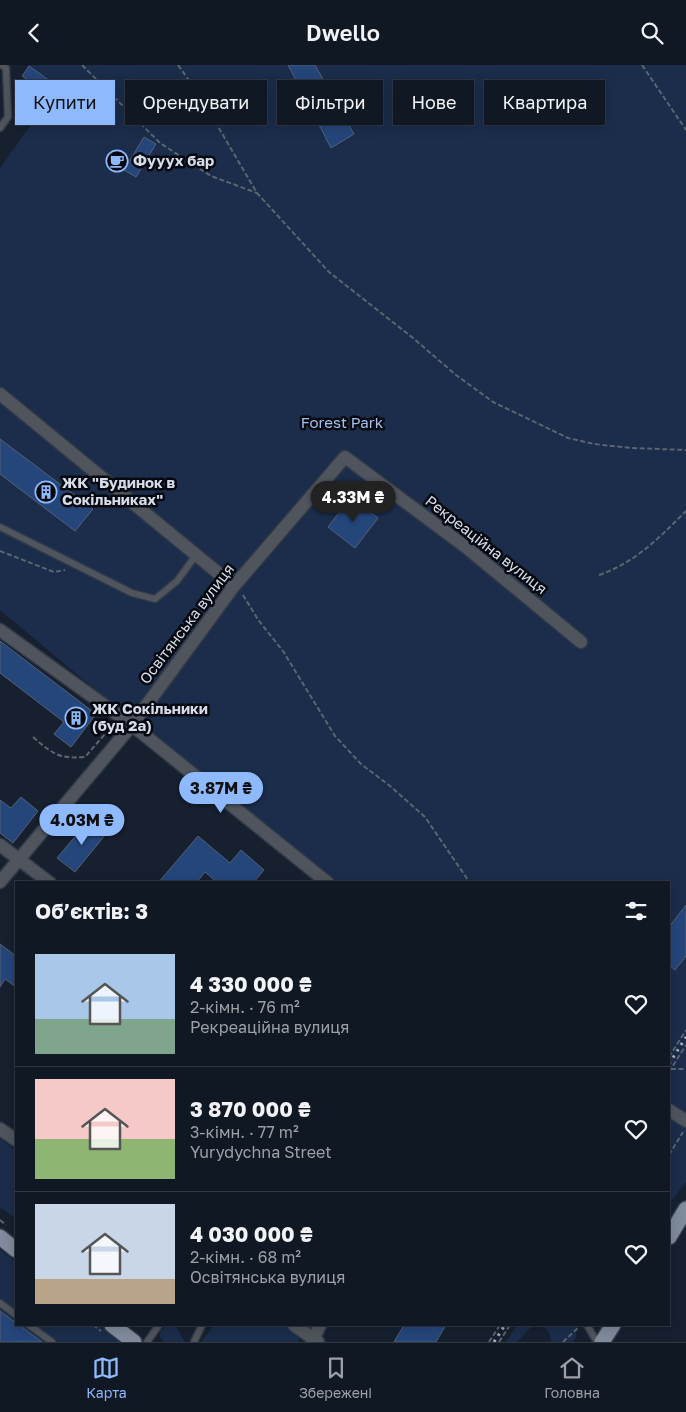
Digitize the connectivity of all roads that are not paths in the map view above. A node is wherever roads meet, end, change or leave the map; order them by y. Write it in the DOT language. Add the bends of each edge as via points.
graph roads {
  1 [pos="2,65"];
  2 [pos="0,128"];
  3 [pos="0,394"];
  4 [pos="345,457"];
  5 [pos="0,527"];
  6 [pos="196,555"];
  7 [pos="234,586"];
  8 [pos="0,630"];
  9 [pos="581,643"];
  10 [pos="132,725"];
  11 [pos="0,845"];
  12 [pos="18,859"];
  13 [pos="47,881"];
  14 [pos="326,881"];
  15 [pos="0,882"];
  16 [pos="670,1112"];
  17 [pos="686,1121"];
  18 [pos="0,1129"];
  19 [pos="15,1139"];
  20 [pos="686,1209"];
  21 [pos="670,1235"];
  22 [pos="0,1237"];
  23 [pos="15,1249"];
  24 [pos="0,1303"];
  25 [pos="15,1314"];
  26 [pos="30,1326"];
  27 [pos="113,1326"];
  28 [pos="158,1326"];
  29 [pos="202,1326"];
  30 [pos="295,1326"];
  31 [pos="320,1326"];
  32 [pos="588,1326"];
  33 [pos="612,1326"];
  34 [pos="315,1341"];
  35 [pos="52,1342"];
  36 [pos="134,1342"];
  37 [pos="146,1342"];
  38 [pos="194,1342"];
  39 [pos="597,1342"];
  40 [pos="602,1342"];
  1 -- 2 [label="lane" via="6,67 8,117"];
  3 -- 6 [label="street"];
  4 -- 7 [label="street, Освітянська вулиця"];
  4 -- 9 [label="street, Рекреаційна вулиця" via="467,548"];
  5 -- 6 [label="lane" via="132,593 155,599 177,581"];
  6 -- 7 [label="street"];
  7 -- 10 [label="street, Освітянська вулиця"];
  8 -- 10 [label="street"];
  10 -- 12 [label="street, Освітянська вулиця"];
  10 -- 14 [label="street"];
  11 -- 12 [label="street"];
  12 -- 13 [label="street"];
  12 -- 15 [label="street, Освітянська вулиця"];
  16 -- 17 [label="street"];
  18 -- 19 [label="street"];
  20 -- 21 [label="main road"];
  22 -- 23 [label="main road"];
  24 -- 25 [label="lane"];
  26 -- 35 [label="lane"];
  27 -- 36 [label="main road"];
  28 -- 37 [label="lane"];
  29 -- 38 [label="lane"];
  30 -- 34 [label="street"];
  31 -- 34 [label="street"];
  32 -- 39 [label="lane"];
  33 -- 40 [label="main road"];
}
